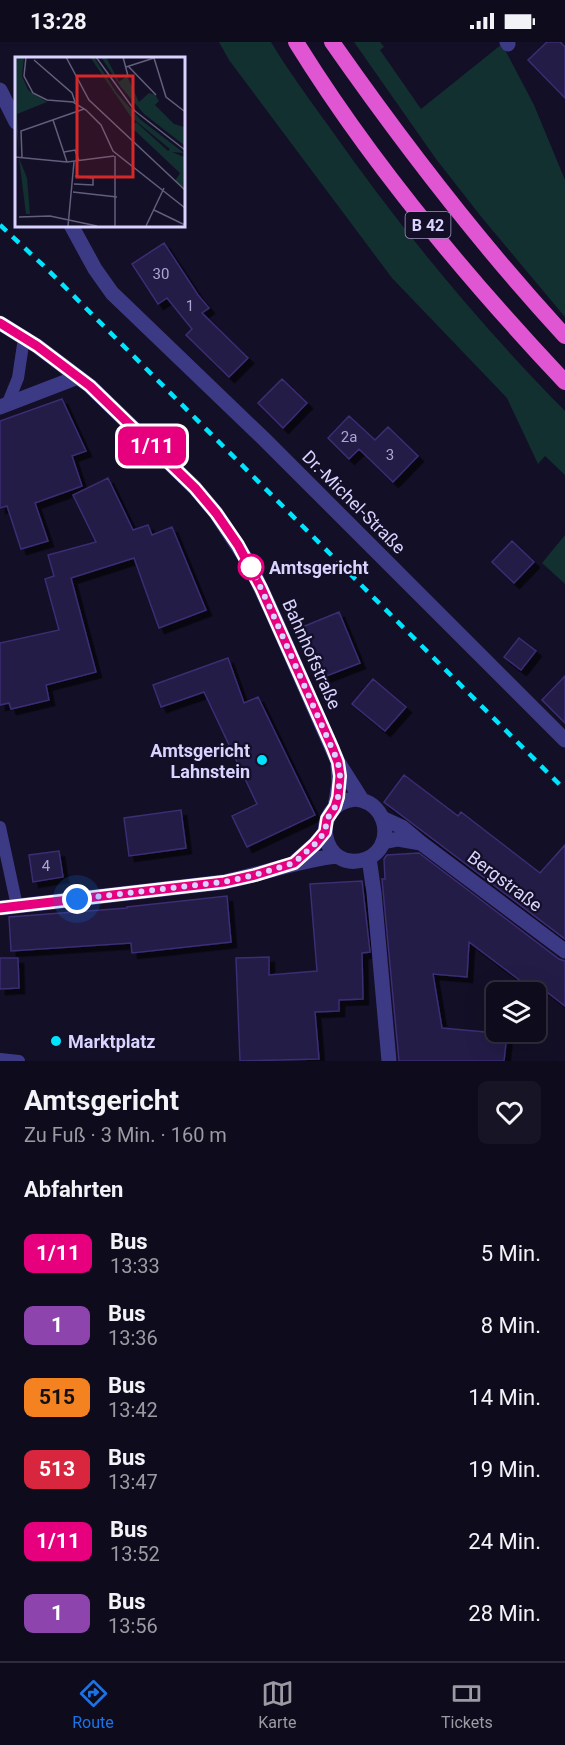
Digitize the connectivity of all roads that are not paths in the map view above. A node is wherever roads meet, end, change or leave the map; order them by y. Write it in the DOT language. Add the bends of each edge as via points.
graph roads {
  1 [pos="296,42"];
  2 [pos="332,42"];
  3 [pos="0,90"];
  4 [pos="15,120"];
  5 [pos="72,226"];
  6 [pos="0,323"];
  7 [pos="565,336"];
  8 [pos="24,338"];
  9 [pos="78,377"];
  10 [pos="565,382"];
  11 [pos="4,406"];
  12 [pos="565,740"];
  13 [pos="338,762"];
  14 [pos="362,800"];
  15 [pos="335,807"];
  16 [pos="382,818"];
  17 [pos="0,827"];
  18 [pos="325,832"];
  19 [pos="383,842"];
  20 [pos="421,843"];
  21 [pos="337,856"];
  22 [pos="369,858"];
  23 [pos="294,863"];
  24 [pos="17,906"];
  25 [pos="0,908"];
  26 [pos="565,951"];
  27 [pos="0,1059"];
  28 [pos="19,1061"];
  29 [pos="389,1061"];
  1 -- 10 [label="highway, B 42" via="414,208"];
  2 -- 7 [label="highway, B 42" via="440,190"];
  3 -- 4 [label="street"];
  5 -- 12 [label="street, Dr.-Michel-Straße" via="112,294 265,440"];
  6 -- 8 [label="street, Bahnhofstraße"];
  8 -- 9 [label="street, Bahnhofstraße"];
  8 -- 11 [label="lane" via="18,378"];
  9 -- 11 [label="street"];
  9 -- 13 [label="street, Bahnhofstraße" via="195,488 238,545"];
  13 -- 14 [label="street, Bahnhofstraße"];
  13 -- 15 [label="street, Bahnhofstraße"];
  14 -- 15 [label="street" via="348,800"];
  14 -- 16 [label="street, Bahnhofstraße" via="372,804"];
  15 -- 18 [label="street, Bahnhofstraße"];
  16 -- 19 [label="street"];
  16 -- 20 [label="street, Bergstraße" via="402,827"];
  17 -- 24 [label="lane"];
  18 -- 21 [label="street" via="328,846"];
  18 -- 23 [label="street"];
  19 -- 20 [label="street" via="398,839"];
  19 -- 22 [label="street"];
  20 -- 26 [label="street, Bergstraße"];
  21 -- 22 [label="street" via="352,861"];
  21 -- 23 [label="street"];
  22 -- 29 [label="street"];
  23 -- 24 [label="street" via="224,882"];
  24 -- 25 [label="street"];
  27 -- 28 [label="lane"];
}
